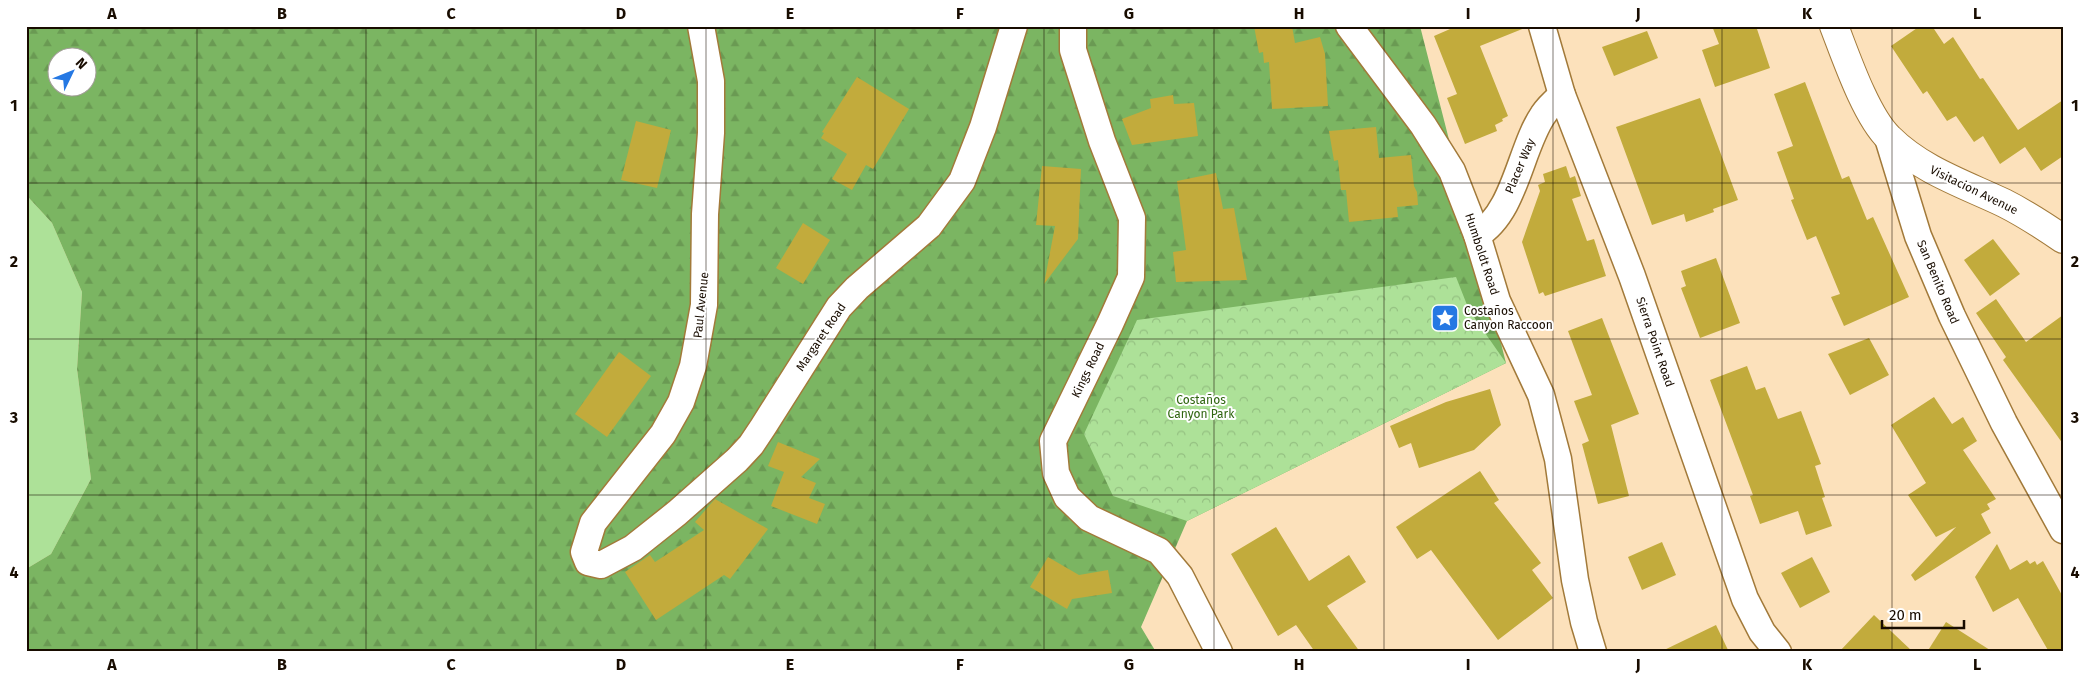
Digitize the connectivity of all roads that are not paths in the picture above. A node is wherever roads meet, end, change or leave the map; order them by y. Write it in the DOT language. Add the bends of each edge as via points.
graph roads {
  1 [pos="701,26"];
  2 [pos="1014,26"];
  3 [pos="1073,26"];
  4 [pos="1349,26"];
  5 [pos="1542,26"];
  6 [pos="1834,26"];
  7 [pos="1562,95"];
  8 [pos="1888,138"];
  9 [pos="1477,235"];
  10 [pos="2063,239"];
  11 [pos="2063,530"];
  12 [pos="584,552"];
  13 [pos="1218,652"];
  14 [pos="1593,652"];
  15 [pos="1778,652"];
  1 -- 12 [label="street, Paul Avenue" via="710,81 711,133 705,214 704,305 693,366 681,402 663,434 593,524"];
  2 -- 12 [label="street, Margaret Road" via="983,127 962,181 929,226 857,288 839,308 751,445 677,513 632,548 601,564 588,562"];
  3 -- 13 [label="street, Kings Road" via="1073,50 1102,141 1132,218 1131,277 1052,441 1056,473 1068,496 1088,518 1159,551 1180,576"];
  4 -- 9 [label="street, Humboldt Road" via="1442,153"];
  5 -- 7 [label="street, Sierra Point Road"];
  6 -- 8 [label="street, San Benito Road" via="1870,109"];
  7 -- 9 [label="street, Placer Way" via="1538,124 1494,220"];
  7 -- 15 [label="street, Sierra Point Road" via="1632,276 1745,600 1762,632"];
  8 -- 10 [label="street, Visitacion Avenue" via="1928,168 2005,204"];
  8 -- 11 [label="street, San Benito Road" via="1918,236 1952,316 2004,423"];
  9 -- 14 [label="street, Humboldt Road" via="1494,294 1550,423 1575,580"];
}
